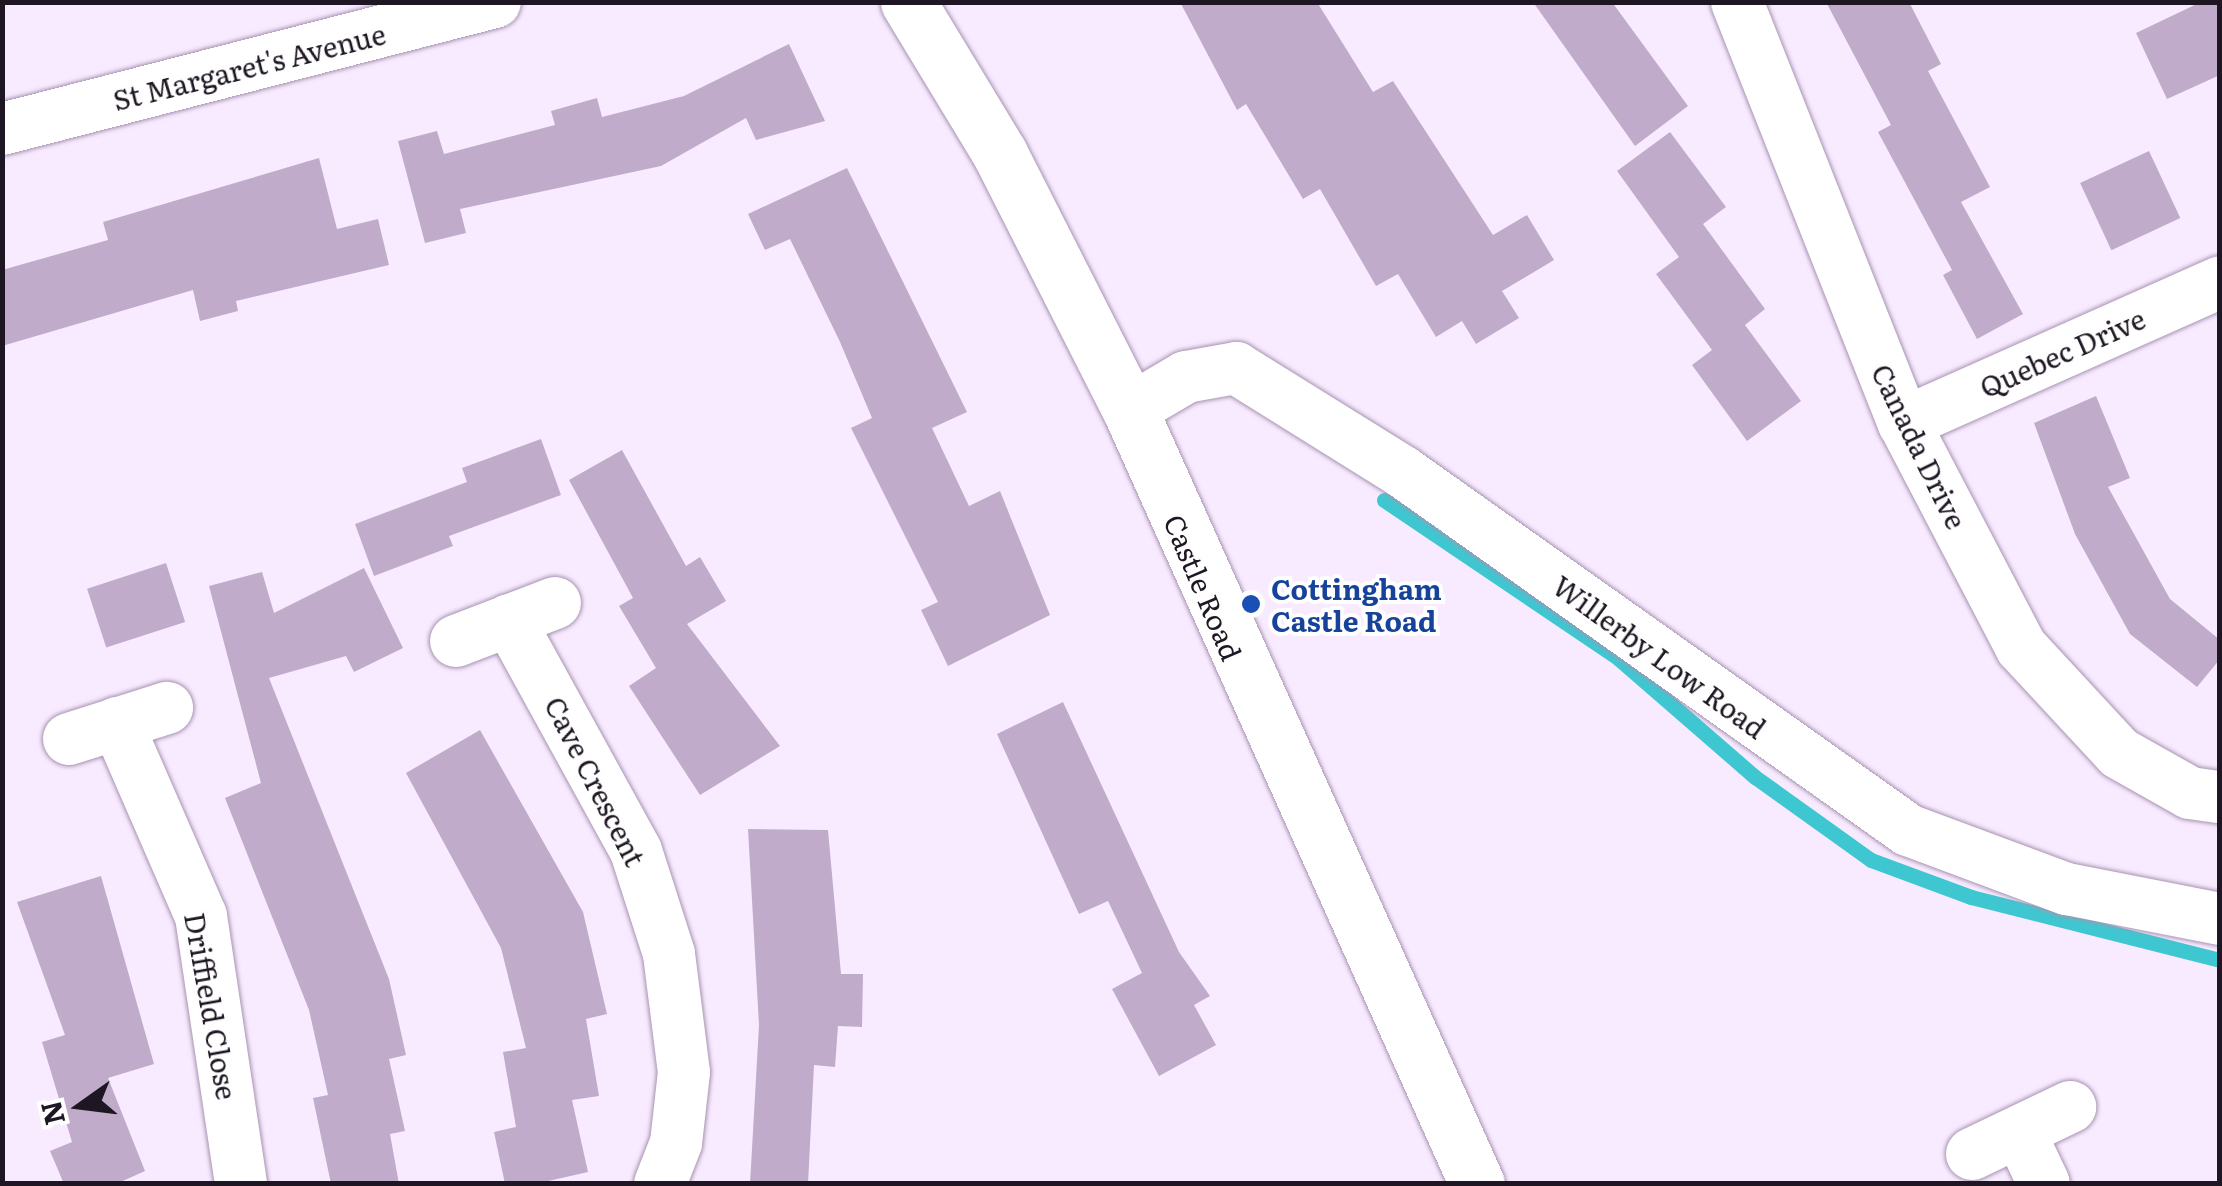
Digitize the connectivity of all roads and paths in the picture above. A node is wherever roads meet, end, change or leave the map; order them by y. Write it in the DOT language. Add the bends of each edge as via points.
graph roads {
  1 [pos="495,2"];
  2 [pos="908,2"];
  3 [pos="1737,2"];
  4 [pos="2,129"];
  5 [pos="2220,282"];
  6 [pos="1130,410"];
  7 [pos="1904,422"];
  8 [pos="456,640"];
  9 [pos="167,708"];
  10 [pos="2220,797"];
  11 [pos="2220,919"];
  12 [pos="2070,1107"];
  13 [pos="2020,1133"];
  14 [pos="1972,1154"];
  15 [pos="241,1184"];
  16 [pos="660,1184"];
  17 [pos="1477,1184"];
  18 [pos="2044,1184"];
  1 -- 4 [label="street, St Margaret's Avenue"];
  2 -- 6 [label="street, Castle Road" via="1000,154"];
  3 -- 7 [label="street, Canada Drive"];
  5 -- 7 [label="street, Quebec Drive"];
  6 -- 11 [label="street, Willerby Low Road" via="1186,376 1236,368 1403,472 1908,830 2068,888"];
  6 -- 17 [label="street, Castle Road"];
  7 -- 10 [label="street, Canada Drive" via="2021,647 2119,753 2190,793"];
  8 -- 16 [label="street, Cave Crescent" via="532,612 636,851 670,954 684,1072 676,1143"];
  9 -- 15 [label="street, Driffield Close" via="93,731 201,916"];
  12 -- 13 [label="street"];
  13 -- 14 [label="street"];
  13 -- 18 [label="street"];
}
